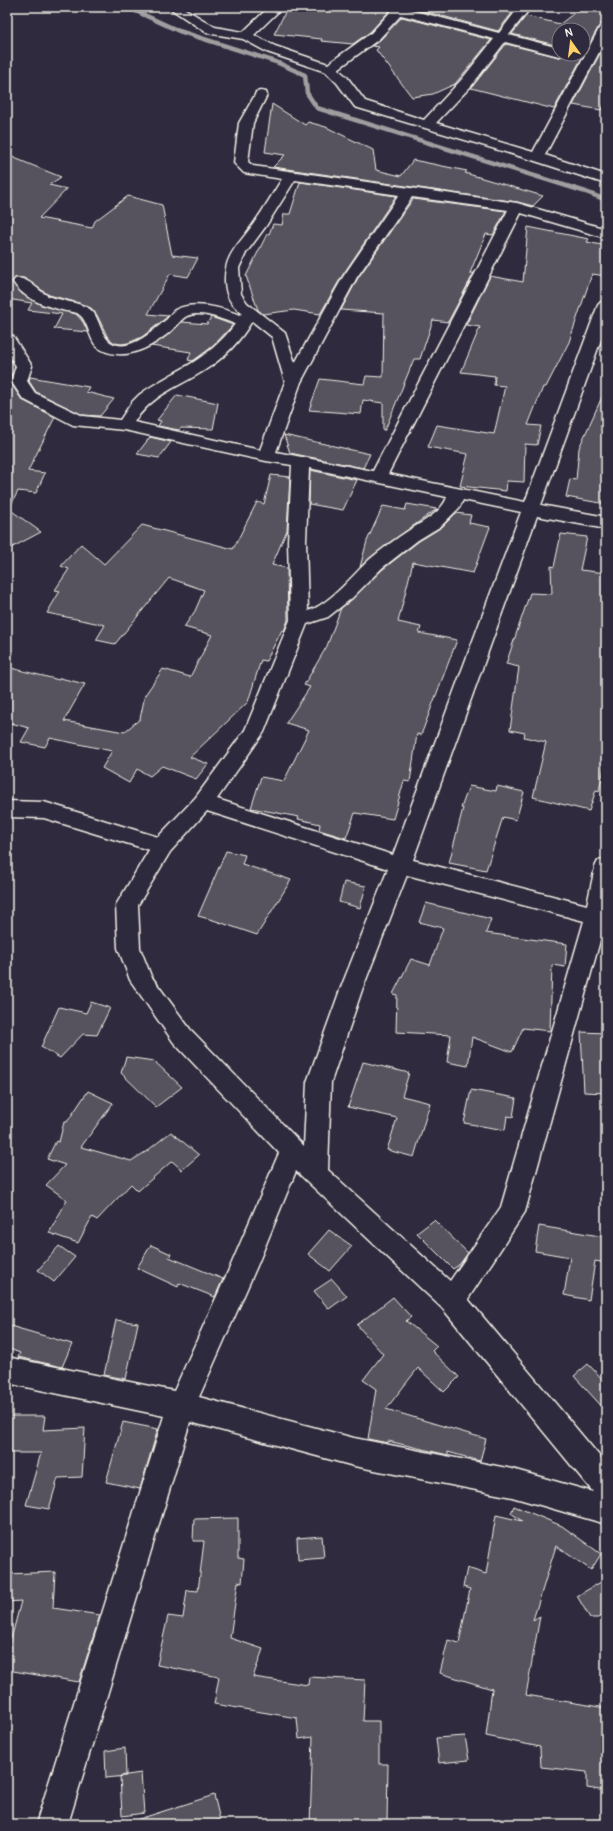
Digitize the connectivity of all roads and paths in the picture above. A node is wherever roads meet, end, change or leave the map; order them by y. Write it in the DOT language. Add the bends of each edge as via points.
graph roads {
  1 [pos="174,7"];
  2 [pos="277,7"];
  3 [pos="525,7"];
  4 [pos="401,9"];
  5 [pos="606,27"];
  6 [pos="246,36"];
  7 [pos="502,38"];
  8 [pos="551,50"];
  9 [pos="591,61"];
  10 [pos="594,62"];
  11 [pos="330,69"];
  12 [pos="261,95"];
  13 [pos="428,125"];
  14 [pos="537,157"];
  15 [pos="290,177"];
  16 [pos="606,180"];
  17 [pos="408,192"];
  18 [pos="517,207"];
  19 [pos="606,234"];
  20 [pos="20,282"];
  21 [pos="233,294"];
  22 [pos="606,305"];
  23 [pos="195,311"];
  24 [pos="247,317"];
  25 [pos="7,339"];
  26 [pos="293,382"];
  27 [pos="124,425"];
  28 [pos="266,456"];
  29 [pos="301,461"];
  30 [pos="378,477"];
  31 [pos="456,494"];
  32 [pos="531,509"];
  33 [pos="606,523"];
  34 [pos="298,620"];
  35 [pos="203,802"];
  36 [pos="7,809"];
  37 [pos="162,846"];
  38 [pos="400,865"];
  39 [pos="606,867"];
  40 [pos="601,917"];
  41 [pos="292,1150"];
  42 [pos="315,1174"];
  43 [pos="452,1300"];
  44 [pos="7,1370"];
  45 [pos="182,1406"];
  46 [pos="606,1486"];
  47 [pos="606,1510"];
  48 [pos="52,1824"];
  1 -- 6 [label="street" via="211,30"];
  2 -- 6 [label="street"];
  3 -- 7 [label="street"];
  4 -- 7 [label="street"];
  4 -- 11 [label="street" via="375,36"];
  5 -- 10 [label="street"];
  6 -- 11 [label="street" via="270,49"];
  7 -- 8 [label="street"];
  7 -- 13 [label="street"];
  9 -- 10 [label="street"];
  10 -- 14 [label="street"];
  11 -- 13 [label="street" via="360,104"];
  12 -- 15 [label="street" via="246,123 241,163 249,170"];
  13 -- 14 [label="street"];
  14 -- 16 [label="street"];
  15 -- 17 [label="street"];
  15 -- 21 [label="street" via="239,252 232,268"];
  17 -- 18 [label="street"];
  17 -- 26 [label="street" via="350,277"];
  18 -- 19 [label="street"];
  18 -- 30 [label="street"];
  20 -- 23 [label="street" via="27,291 36,296 81,309 91,318 101,342 108,348 132,349 152,337 183,312"];
  21 -- 23 [label="street" via="221,303"];
  21 -- 24 [label="street"];
  22 -- 32 [label="street"];
  23 -- 24 [label="street"];
  24 -- 26 [label="street" via="273,330 279,336"];
  24 -- 27 [label="street" via="237,333 219,351 201,365 150,394 137,406"];
  25 -- 27 [label="street" via="24,366 19,381 29,396 79,421"];
  26 -- 28 [label="street"];
  27 -- 28 [label="street"];
  28 -- 29 [label="street"];
  29 -- 30 [label="street"];
  29 -- 34 [label="street" via="297,541"];
  30 -- 31 [label="street"];
  31 -- 32 [label="street"];
  31 -- 34 [label="street" via="453,504 435,522 376,564 346,594 321,613"];
  32 -- 33 [label="street"];
  32 -- 38 [label="street"];
  34 -- 35 [label="street" via="254,732"];
  35 -- 37 [label="street"];
  35 -- 38 [label="street"];
  36 -- 37 [label="street" via="44,810"];
  37 -- 41 [label="street" via="127,905 129,948 141,980 182,1036"];
  38 -- 40 [label="street"];
  38 -- 42 [label="street" via="351,990 319,1082"];
  39 -- 40 [label="street"];
  40 -- 43 [label="street" via="512,1212"];
  41 -- 42 [label="street"];
  41 -- 45 [label="street"];
  42 -- 43 [label="street"];
  43 -- 46 [label="street"];
  44 -- 45 [label="street"];
  45 -- 47 [label="street" via="354,1452 512,1483"];
  45 -- 48 [label="street"];
}
